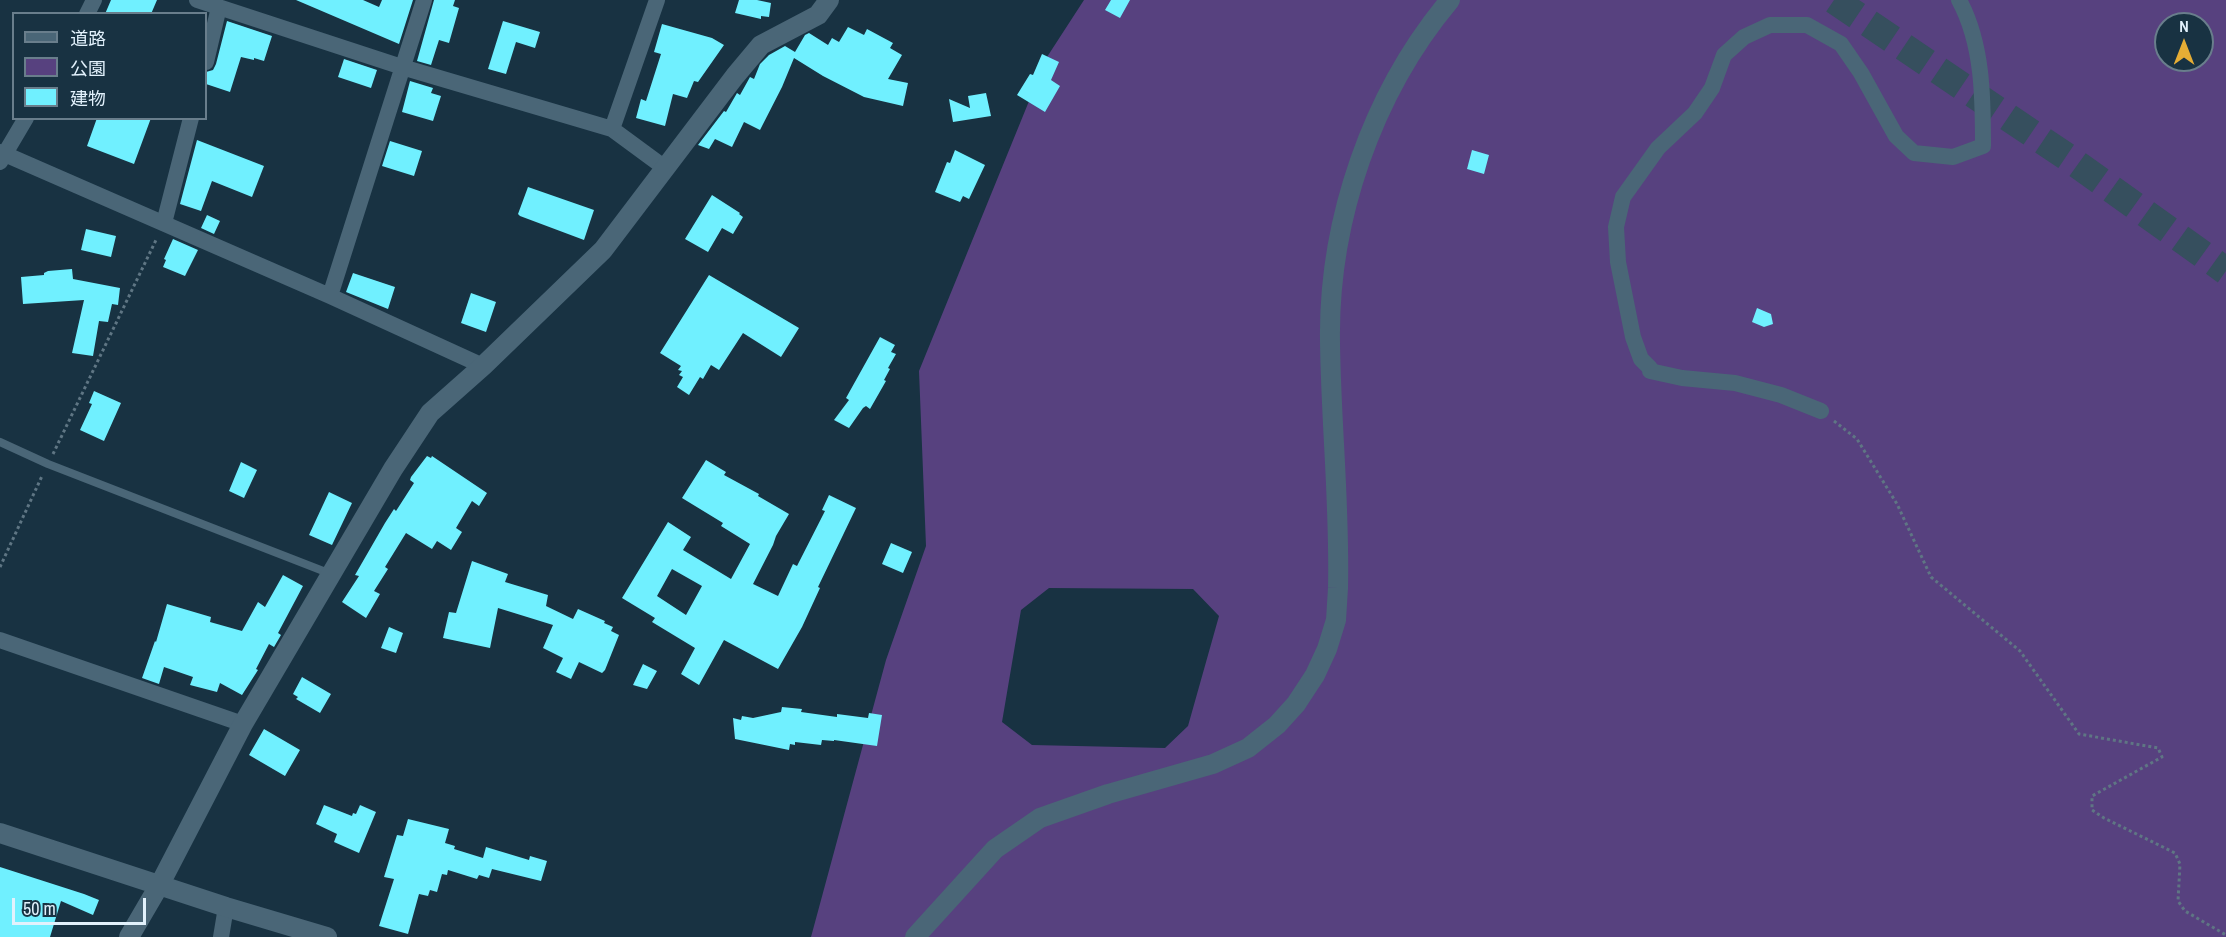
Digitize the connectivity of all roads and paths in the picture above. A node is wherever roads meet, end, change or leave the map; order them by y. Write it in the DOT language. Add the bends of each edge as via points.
graph roads {
  1 [pos="197,0"];
  2 [pos="424,0"];
  3 [pos="657,0"];
  4 [pos="829,0"];
  5 [pos="1450,0"];
  6 [pos="1959,0"];
  7 [pos="219,7"];
  8 [pos="207,58"];
  9 [pos="402,67"];
  10 [pos="25,120"];
  11 [pos="190,120"];
  12 [pos="612,129"];
  13 [pos="2,156"];
  14 [pos="665,168"];
  15 [pos="164,223"];
  16 [pos="330,296"];
  17 [pos="483,366"];
  18 [pos="1821,411"];
  19 [pos="0,442"];
  20 [pos="48,464"];
  21 [pos="0,567"];
  22 [pos="331,574"];
  23 [pos="0,640"];
  24 [pos="243,724"];
  25 [pos="0,833"];
  26 [pos="160,884"];
  27 [pos="226,907"];
  28 [pos="2226,935"];
  29 [pos="129,937"];
  30 [pos="221,937"];
  31 [pos="327,937"];
  32 [pos="915,937"];
  1 -- 7 [label="street"];
  2 -- 9 [label="street"];
  3 -- 12 [label="street"];
  4 -- 14 [label="street" via="818,15 762,45"];
  5 -- 32 [label="street" via="1388,95 1356,170 1342,227 1332,285 1330,340 1338,588 1336,620 1315,675 1277,725 1248,748 1213,764 1040,818 995,849"];
  6 -- 18 [label="street" via="1975,46 1983,94 1983,146 1953,157 1914,153 1896,136 1841,44 1807,25 1770,25 1743,37 1724,56 1712,88 1695,113 1658,148 1623,197 1616,227 1618,262 1633,338 1650,371 1736,383 1780,394"];
  7 -- 8 [label="street"];
  7 -- 9 [label="street"];
  9 -- 12 [label="street"];
  9 -- 16 [label="street"];
  10 -- 13 [label="street"];
  11 -- 15 [label="street"];
  12 -- 14 [label="street"];
  13 -- 15 [label="street"];
  14 -- 17 [label="street" via="603,250"];
  15 -- 16 [label="street"];
  15 -- 20 [label="path"];
  16 -- 17 [label="street"];
  17 -- 22 [label="street" via="430,413"];
  18 -- 28 [label="path" via="1857,439 1897,504 1931,577 2019,651 2079,734 2158,748 2162,757 2092,796 2092,810 2175,853 2180,864 2178,901 2185,911"];
  19 -- 20 [label="lane"];
  20 -- 21 [label="path"];
  20 -- 22 [label="lane"];
  22 -- 24 [label="street"];
  23 -- 24 [label="street"];
  24 -- 26 [label="street"];
  25 -- 26 [label="street"];
  26 -- 27 [label="street"];
  26 -- 29 [label="street"];
  27 -- 30 [label="street"];
  27 -- 31 [label="street"];
}
